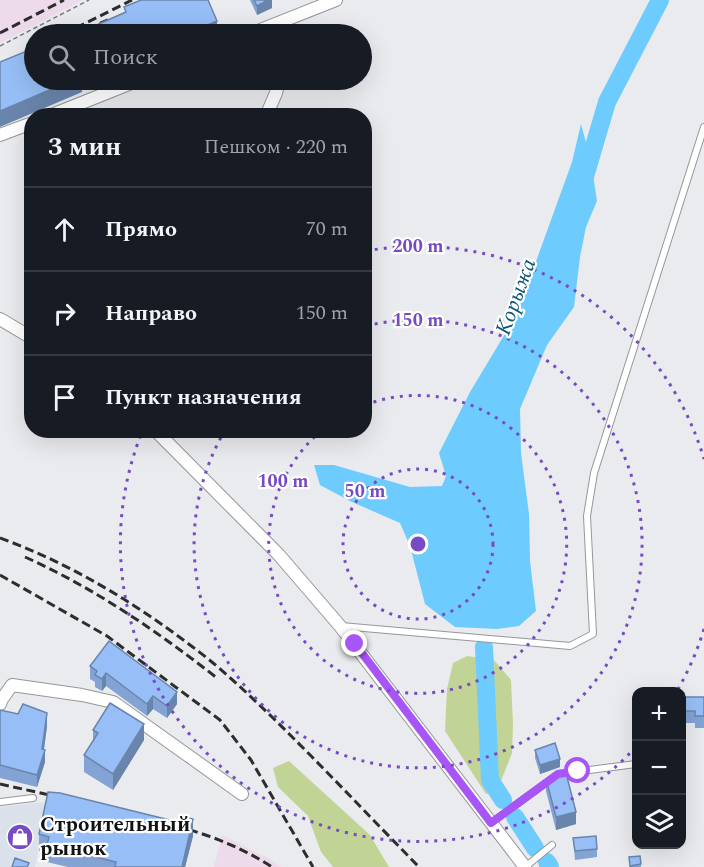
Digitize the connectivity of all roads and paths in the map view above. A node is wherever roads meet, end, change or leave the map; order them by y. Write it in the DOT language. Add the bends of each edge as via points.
graph roads {
  1 [pos="89,0"];
  2 [pos="336,0"];
  3 [pos="280,22"];
  4 [pos="43,24"];
  5 [pos="275,24"];
  6 [pos="24,34"];
  7 [pos="0,46"];
  8 [pos="113,90"];
  9 [pos="277,90"];
  10 [pos="69,108"];
  11 [pos="269,108"];
  12 [pos="24,126"];
  13 [pos="704,127"];
  14 [pos="0,135"];
  15 [pos="0,319"];
  16 [pos="24,333"];
  17 [pos="163,438"];
  18 [pos="340,626"];
  19 [pos="0,704"];
  20 [pos="632,765"];
  21 [pos="242,794"];
  22 [pos="33,798"];
  23 [pos="0,802"];
  24 [pos="491,823"];
  25 [pos="552,845"];
  26 [pos="525,867"];
  1 -- 4 [label="path"];
  2 -- 3 [label="street"];
  3 -- 5 [label="street"];
  6 -- 7 [label="path"];
  8 -- 10 [label="street"];
  9 -- 11 [label="street"];
  12 -- 14 [label="street"];
  13 -- 18 [label="lane" via="594,472 587,516 593,634 570,646"];
  15 -- 16 [label="street"];
  17 -- 18 [label="street" via="279,555"];
  18 -- 24 [label="street"];
  19 -- 21 [label="street" via="12,686 113,702"];
  20 -- 24 [label="lane" via="558,774"];
  22 -- 23 [label="lane"];
  24 -- 26 [label="street"];
  25 -- 26 [label="lane"];
}
